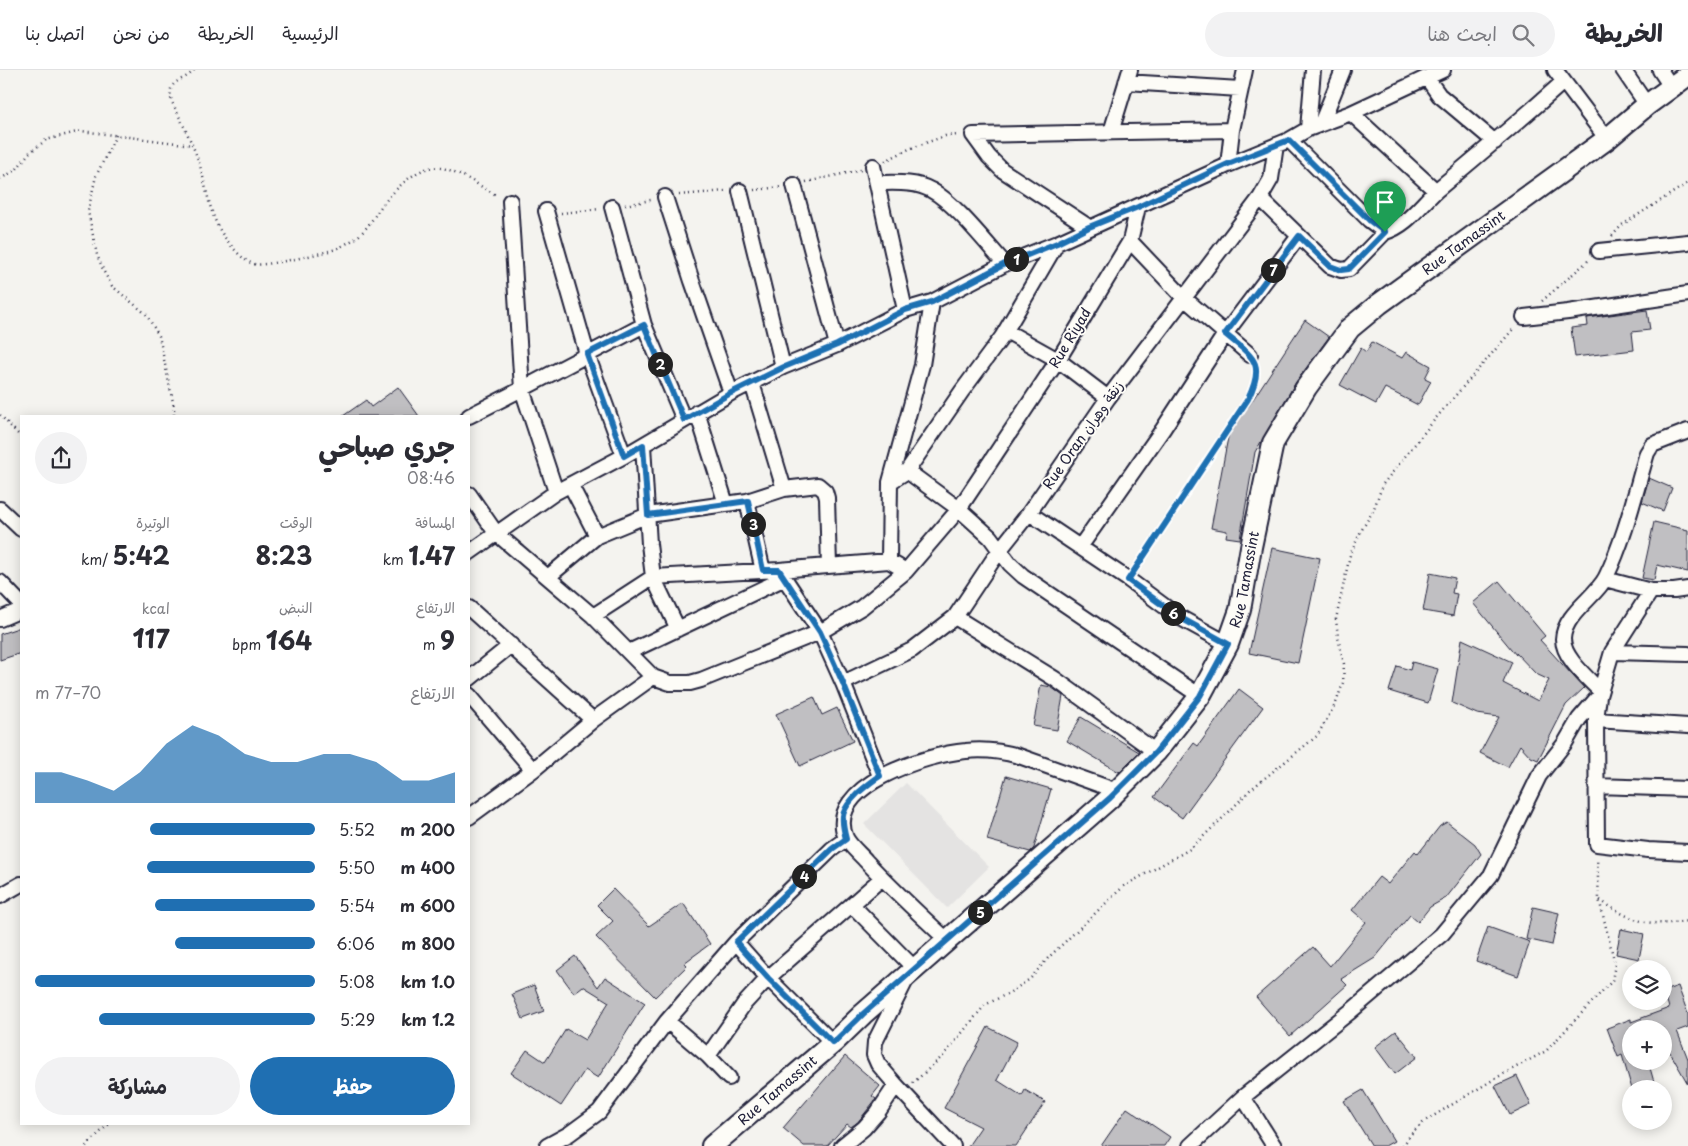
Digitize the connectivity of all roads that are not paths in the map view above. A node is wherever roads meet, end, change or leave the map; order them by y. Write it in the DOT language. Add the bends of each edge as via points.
graph roads {
  1 [pos="1245,70"];
  2 [pos="1313,70"];
  3 [pos="1343,70"];
  4 [pos="1443,70"];
  5 [pos="1555,70"];
  6 [pos="1623,70"];
  7 [pos="1660,70"];
  8 [pos="1429,74"];
  9 [pos="1688,75"];
  10 [pos="1128,76"];
  11 [pos="1563,82"];
  12 [pos="1672,88"];
  13 [pos="1240,89"];
  14 [pos="1648,105"];
  15 [pos="1351,113"];
  16 [pos="1314,126"];
  17 [pos="1232,130"];
  18 [pos="1111,132"];
  19 [pos="1607,139"];
  20 [pos="1495,142"];
  21 [pos="1283,143"];
  22 [pos="1228,164"];
  23 [pos="873,166"];
  24 [pos="877,183"];
  25 [pos="794,184"];
  26 [pos="740,191"];
  27 [pos="1436,191"];
  28 [pos="664,197"];
  29 [pos="1260,198"];
  30 [pos="510,201"];
  31 [pos="612,207"];
  32 [pos="1138,207"];
  33 [pos="546,211"];
  34 [pos="1089,227"];
  35 [pos="1385,232"];
  36 [pos="1299,236"];
  37 [pos="1130,241"];
  38 [pos="1688,242"];
  39 [pos="1057,243"];
  40 [pos="1599,251"];
  41 [pos="1005,264"];
  42 [pos="1688,294"];
  43 [pos="1184,298"];
  44 [pos="932,302"];
  45 [pos="905,310"];
  46 [pos="1524,317"];
  47 [pos="644,325"];
  48 [pos="1006,332"];
  49 [pos="1225,334"];
  50 [pos="837,345"];
  51 [pos="587,354"];
  52 [pos="1250,355"];
  53 [pos="1058,360"];
  54 [pos="784,367"];
  55 [pos="752,383"];
  56 [pos="522,389"];
  57 [pos="731,393"];
  58 [pos="1108,398"];
  59 [pos="697,412"];
  60 [pos="470,415"];
  61 [pos="684,420"];
  62 [pos="1688,431"];
  63 [pos="643,445"];
  64 [pos="624,456"];
  65 [pos="907,471"];
  66 [pos="890,482"];
  67 [pos="571,486"];
  68 [pos="784,489"];
  69 [pos="556,492"];
  70 [pos="470,495"];
  71 [pos="748,501"];
  72 [pos="726,504"];
  73 [pos="0,508"];
  74 [pos="959,510"];
  75 [pos="1029,513"];
  76 [pos="648,515"];
  77 [pos="20,528"];
  78 [pos="496,533"];
  79 [pos="597,536"];
  80 [pos="1080,547"];
  81 [pos="999,551"];
  82 [pos="470,552"];
  83 [pos="888,561"];
  84 [pos="829,566"];
  85 [pos="763,570"];
  86 [pos="906,571"];
  87 [pos="782,574"];
  88 [pos="548,577"];
  89 [pos="653,577"];
  90 [pos="1606,579"];
  91 [pos="0,582"];
  92 [pos="1688,589"];
  93 [pos="1651,591"];
  94 [pos="20,603"];
  95 [pos="470,609"];
  96 [pos="20,610"];
  97 [pos="593,616"];
  98 [pos="955,617"];
  99 [pos="0,619"];
  100 [pos="678,629"];
  101 [pos="820,632"];
  102 [pos="1228,644"];
  103 [pos="511,645"];
  104 [pos="629,652"];
  105 [pos="1612,652"];
  106 [pos="1688,654"];
  107 [pos="654,677"];
  108 [pos="470,678"];
  109 [pos="843,683"];
  110 [pos="1599,693"];
  111 [pos="470,696"];
  112 [pos="1200,696"];
  113 [pos="593,720"];
  114 [pos="1596,720"];
  115 [pos="1688,726"];
  116 [pos="1156,752"];
  117 [pos="533,770"];
  118 [pos="880,776"];
  119 [pos="1596,786"];
  120 [pos="1688,789"];
  121 [pos="1117,791"];
  122 [pos="470,816"];
  123 [pos="846,839"];
  124 [pos="1688,852"];
  125 [pos="882,878"];
  126 [pos="20,885"];
  127 [pos="0,896"];
  128 [pos="852,905"];
  129 [pos="948,941"];
  130 [pos="736,942"];
  131 [pos="911,973"];
  132 [pos="768,978"];
  133 [pos="667,1021"];
  134 [pos="833,1043"];
  135 [pos="708,1056"];
  136 [pos="729,1078"];
  137 [pos="899,1089"];
  138 [pos="1243,1097"];
  139 [pos="1198,1143"];
  140 [pos="547,1146"];
  141 [pos="712,1146"];
  142 [pos="842,1146"];
  143 [pos="953,1146"];
  144 [pos="1274,1146"];
  1 -- 13 [label="street"];
  2 -- 16 [label="street"];
  3 -- 16 [label="street"];
  4 -- 8 [label="street"];
  5 -- 11 [label="street"];
  6 -- 14 [label="street"];
  7 -- 12 [label="street"];
  8 -- 15 [label="street"];
  8 -- 20 [label="street" via="1439,94"];
  9 -- 12 [label="main road, Rue Tamassint"];
  10 -- 13 [label="street"];
  10 -- 18 [label="street"];
  11 -- 19 [label="street"];
  11 -- 20 [label="street"];
  12 -- 14 [label="main road, Rue Tamassint"];
  13 -- 17 [label="street"];
  14 -- 19 [label="main road, Rue Tamassint"];
  15 -- 16 [label="street"];
  15 -- 27 [label="street"];
  16 -- 21 [label="street"];
  17 -- 18 [label="street"];
  17 -- 22 [label="street"];
  18 -- 34 [label="street" via="973,135 1002,170"];
  19 -- 102 [label="main road, Rue Tamassint" via="1350,328 1306,388 1274,443 1240,610"];
  20 -- 27 [label="street"];
  21 -- 22 [label="street"];
  21 -- 29 [label="street, Rue Oran زنقة وهران" via="1271,179"];
  21 -- 35 [label="street"];
  22 -- 32 [label="street"];
  23 -- 24 [label="street"];
  24 -- 41 [label="street" via="909,184 930,189 951,206"];
  24 -- 45 [label="street"];
  25 -- 50 [label="street"];
  26 -- 54 [label="street"];
  27 -- 35 [label="street" via="1398,228"];
  28 -- 57 [label="street"];
  29 -- 36 [label="street"];
  29 -- 43 [label="street, Rue Oran زنقة وهران"];
  30 -- 56 [label="street"];
  31 -- 47 [label="street"];
  32 -- 34 [label="street"];
  32 -- 37 [label="street, Rue Riyad"];
  33 -- 51 [label="street"];
  34 -- 39 [label="street"];
  35 -- 36 [label="street" via="1349,269 1341,270 1330,266"];
  36 -- 49 [label="street"];
  37 -- 43 [label="street"];
  37 -- 53 [label="street, Rue Riyad"];
  38 -- 40 [label="street"];
  39 -- 41 [label="street"];
  39 -- 48 [label="street"];
  41 -- 44 [label="street"];
  42 -- 46 [label="street"];
  43 -- 49 [label="street"];
  43 -- 58 [label="street, Rue Oran زنقة وهران"];
  44 -- 45 [label="street"];
  44 -- 66 [label="street" via="922,365"];
  45 -- 50 [label="street"];
  47 -- 51 [label="street"];
  47 -- 61 [label="street"];
  48 -- 53 [label="street"];
  48 -- 65 [label="street"];
  49 -- 52 [label="street"];
  49 -- 80 [label="street"];
  50 -- 54 [label="street"];
  51 -- 56 [label="street"];
  51 -- 64 [label="street"];
  53 -- 58 [label="street"];
  53 -- 74 [label="street, Rue Riyad"];
  54 -- 55 [label="street"];
  55 -- 57 [label="street"];
  55 -- 68 [label="street"];
  56 -- 60 [label="street"];
  56 -- 69 [label="street"];
  57 -- 59 [label="street"];
  58 -- 75 [label="street, Rue Oran زنقة وهران"];
  59 -- 61 [label="street"];
  59 -- 72 [label="street"];
  61 -- 63 [label="street"];
  62 -- 90 [label="street" via="1652,446 1647,454"];
  63 -- 64 [label="street"];
  63 -- 76 [label="street"];
  64 -- 67 [label="street"];
  65 -- 66 [label="street"];
  65 -- 74 [label="street"];
  66 -- 83 [label="street"];
  67 -- 69 [label="street"];
  67 -- 79 [label="street"];
  68 -- 71 [label="street"];
  68 -- 84 [label="street" via="818,486 825,492"];
  69 -- 78 [label="street"];
  70 -- 78 [label="street"];
  71 -- 72 [label="street"];
  71 -- 85 [label="street"];
  72 -- 76 [label="street"];
  73 -- 77 [label="street"];
  74 -- 81 [label="street" via="990,537"];
  74 -- 86 [label="street, Rue Riyad"];
  75 -- 80 [label="street"];
  75 -- 81 [label="street, Rue Oran زنقة وهران"];
  76 -- 79 [label="street"];
  76 -- 89 [label="street"];
  78 -- 82 [label="street"];
  78 -- 88 [label="street"];
  79 -- 88 [label="street"];
  80 -- 102 [label="street" via="1179,617"];
  81 -- 98 [label="street, Rue Oran زنقة وهران"];
  81 -- 112 [label="street" via="1024,576"];
  83 -- 84 [label="street"];
  83 -- 86 [label="street"];
  84 -- 87 [label="street"];
  85 -- 87 [label="street"];
  85 -- 89 [label="street"];
  86 -- 101 [label="street, Rue Riyad" via="862,607"];
  87 -- 100 [label="street"];
  87 -- 101 [label="street"];
  88 -- 97 [label="street"];
  89 -- 97 [label="street"];
  89 -- 100 [label="street"];
  90 -- 93 [label="street"];
  90 -- 110 [label="street" via="1574,615 1564,630 1563,641 1577,668"];
  91 -- 94 [label="street"];
  92 -- 93 [label="street"];
  93 -- 105 [label="street"];
  95 -- 103 [label="street"];
  96 -- 99 [label="street"];
  97 -- 104 [label="street"];
  98 -- 109 [label="street, Rue Oran زنقة وهران" via="912,650"];
  98 -- 116 [label="street" via="1055,679"];
  100 -- 104 [label="street"];
  101 -- 107 [label="street, Rue Riyad" via="690,683 670,683"];
  101 -- 109 [label="street"];
  102 -- 112 [label="main road, Rue Tamassint"];
  103 -- 108 [label="street"];
  103 -- 113 [label="street"];
  104 -- 107 [label="street"];
  105 -- 106 [label="street"];
  105 -- 110 [label="street"];
  107 -- 113 [label="street"];
  109 -- 118 [label="street"];
  110 -- 114 [label="street"];
  110 -- 138 [label="street" via="1539,776 1491,875 1442,934"];
  111 -- 117 [label="street"];
  112 -- 116 [label="main road, Rue Tamassint"];
  113 -- 117 [label="street"];
  114 -- 115 [label="street"];
  114 -- 119 [label="street"];
  116 -- 121 [label="main road, Rue Tamassint"];
  117 -- 122 [label="street"];
  118 -- 121 [label="street" via="942,756 983,750 1018,756"];
  118 -- 123 [label="street" via="846,805 843,827"];
  119 -- 120 [label="street"];
  119 -- 124 [label="street" via="1597,844"];
  121 -- 129 [label="main road, Rue Tamassint"];
  123 -- 125 [label="street"];
  123 -- 130 [label="street"];
  125 -- 128 [label="street"];
  125 -- 129 [label="street"];
  126 -- 127 [label="street"];
  128 -- 131 [label="street"];
  128 -- 132 [label="street"];
  129 -- 131 [label="main road, Rue Tamassint"];
  130 -- 132 [label="street"];
  130 -- 133 [label="street"];
  131 -- 134 [label="main road, Rue Tamassint"];
  131 -- 137 [label="street" via="875,1042 874,1055 878,1064"];
  132 -- 134 [label="street"];
  132 -- 135 [label="street" via="744,1004"];
  133 -- 135 [label="street"];
  133 -- 140 [label="street" via="599,1112"];
  134 -- 141 [label="main road, Rue Tamassint"];
  135 -- 136 [label="street"];
  137 -- 142 [label="street" via="864,1128"];
  137 -- 143 [label="street"];
  138 -- 139 [label="street"];
  138 -- 144 [label="street"];
}
